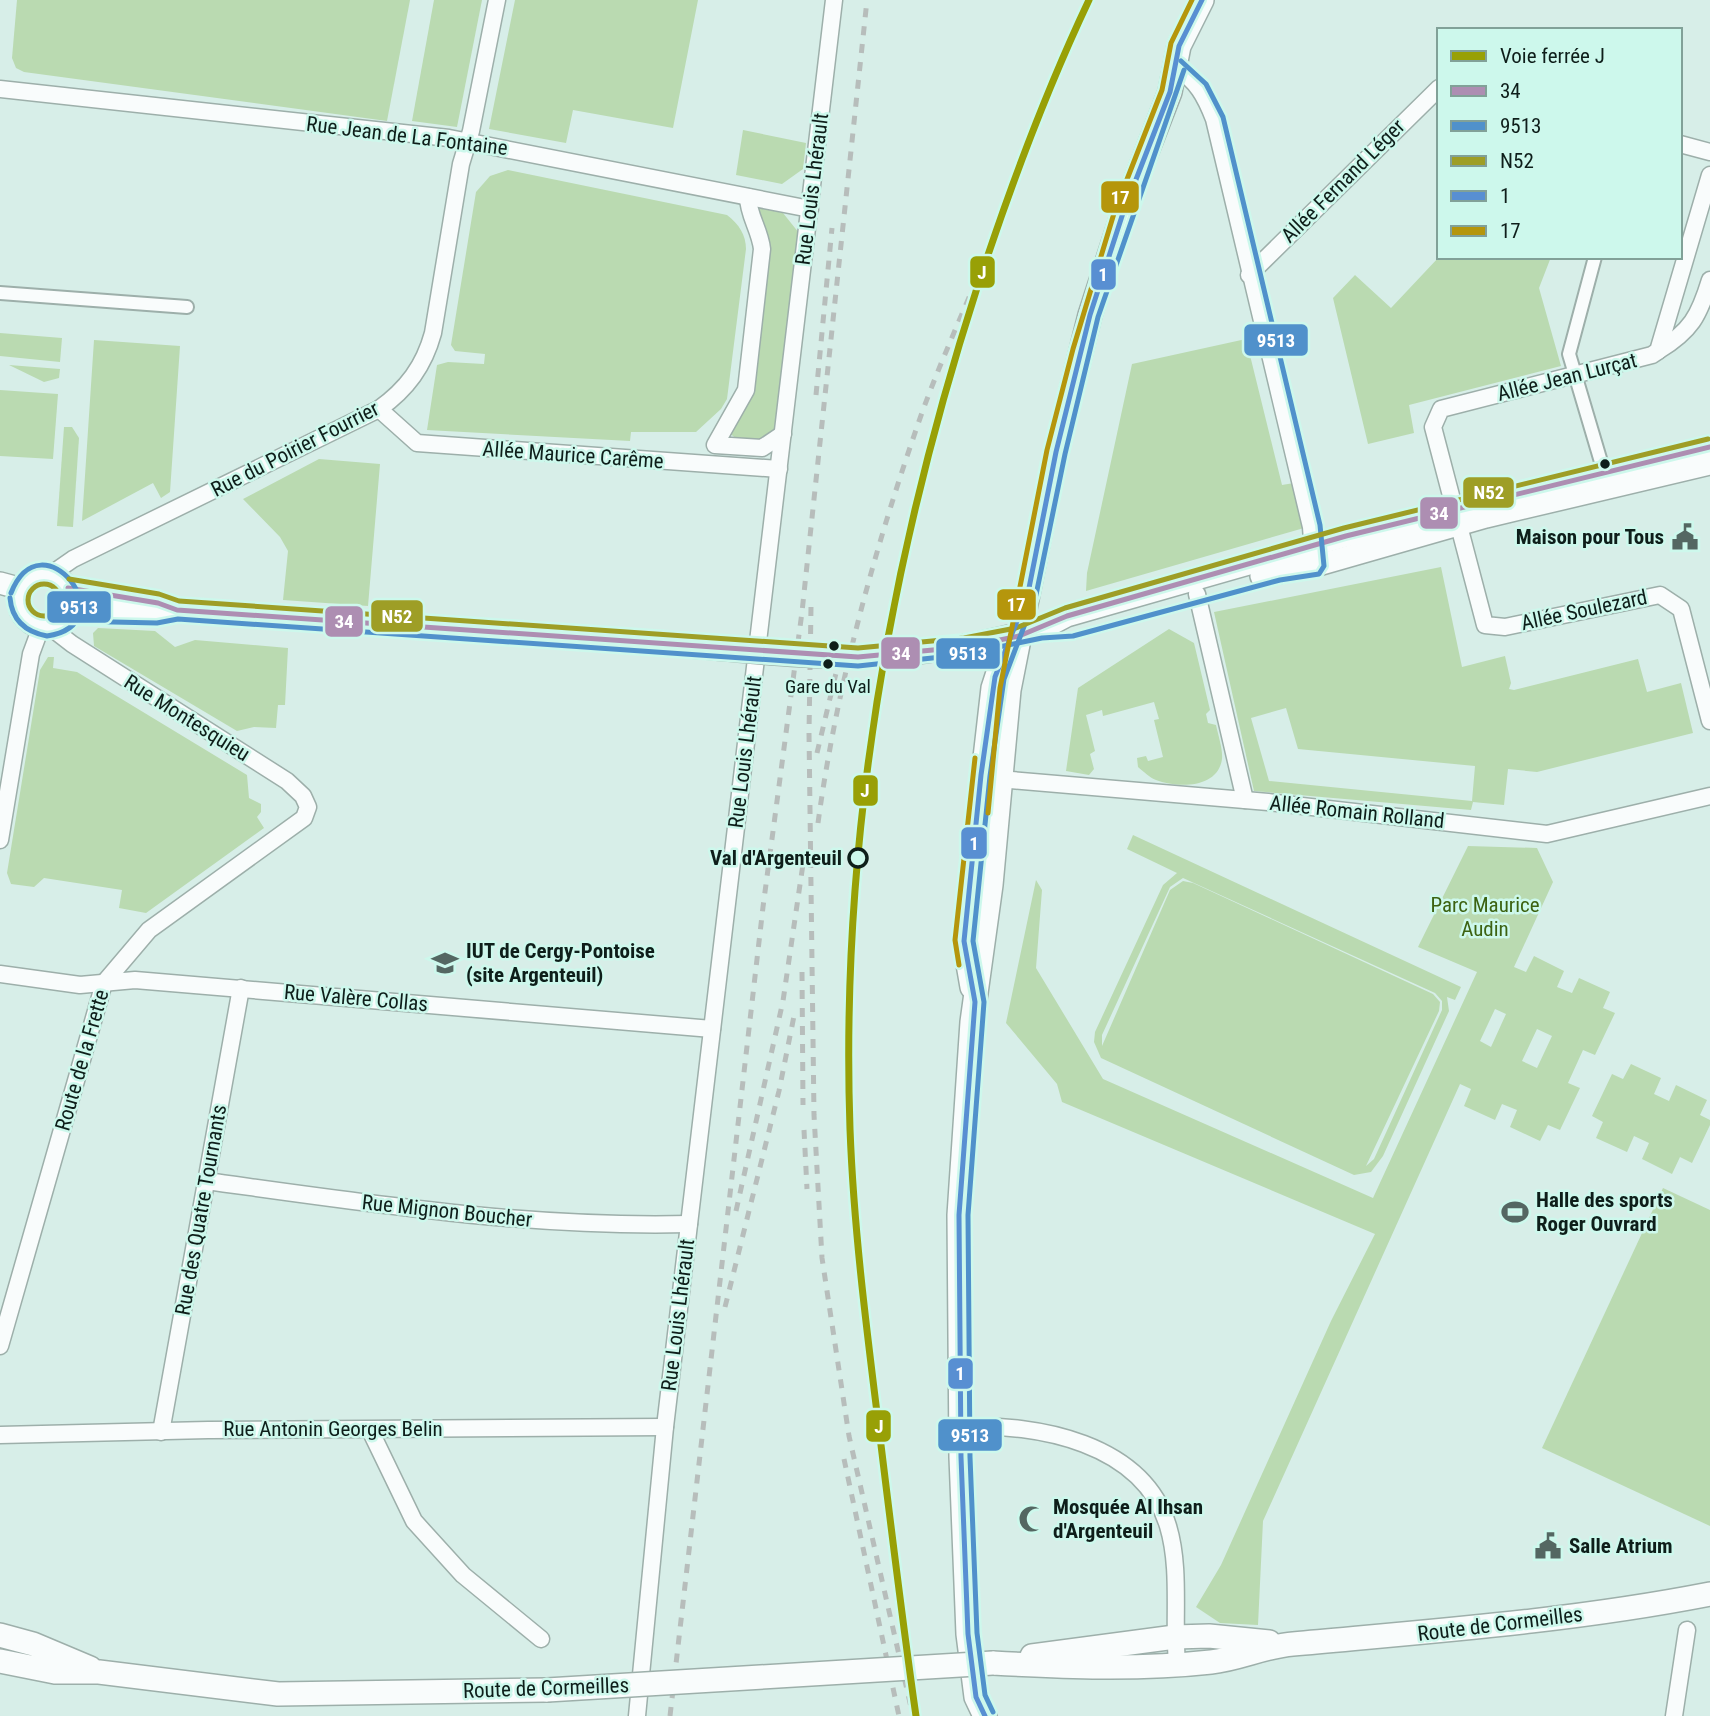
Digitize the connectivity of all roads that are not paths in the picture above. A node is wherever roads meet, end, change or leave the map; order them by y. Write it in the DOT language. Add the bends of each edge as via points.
graph roads {
  1 [pos="497,0"];
  2 [pos="834,0"];
  3 [pos="1202,0"];
  4 [pos="1176,68"];
  5 [pos="0,89"];
  6 [pos="1437,90"];
  7 [pos="467,142"];
  8 [pos="1682,145"];
  9 [pos="1710,152"];
  10 [pos="1710,175"];
  11 [pos="748,197"];
  12 [pos="810,209"];
  13 [pos="1705,217"];
  14 [pos="1594,259"];
  15 [pos="1249,275"];
  16 [pos="1710,280"];
  17 [pos="0,293"];
  18 [pos="187,307"];
  19 [pos="1658,351"];
  20 [pos="1574,375"];
  21 [pos="379,409"];
  22 [pos="783,434"];
  23 [pos="1710,447"];
  24 [pos="762,448"];
  25 [pos="1710,464"];
  26 [pos="780,467"];
  27 [pos="1604,472"];
  28 [pos="1455,520"];
  29 [pos="1313,557"];
  30 [pos="50,575"];
  31 [pos="0,583"];
  32 [pos="68,588"];
  33 [pos="22,589"];
  34 [pos="1028,593"];
  35 [pos="1197,594"];
  36 [pos="177,610"];
  37 [pos="69,611"];
  38 [pos="10,612"];
  39 [pos="1048,626"];
  40 [pos="46,627"];
  41 [pos="1710,721"];
  42 [pos="999,779"];
  43 [pos="1710,796"];
  44 [pos="1245,800"];
  45 [pos="304,818"];
  46 [pos="0,840"];
  47 [pos="0,974"];
  48 [pos="104,983"];
  49 [pos="241,988"];
  50 [pos="975,1002"];
  51 [pos="712,1029"];
  52 [pos="206,1181"];
  53 [pos="689,1224"];
  54 [pos="0,1346"];
  55 [pos="665,1427"];
  56 [pos="962,1427"];
  57 [pos="370,1430"];
  58 [pos="161,1432"];
  59 [pos="0,1435"];
  60 [pos="1710,1594"];
  61 [pos="1686,1630"];
  62 [pos="0,1635"];
  63 [pos="1175,1637"];
  64 [pos="541,1639"];
  65 [pos="1290,1644"];
  66 [pos="0,1661"];
  67 [pos="993,1663"];
  68 [pos="1177,1664"];
  69 [pos="99,1672"];
  70 [pos="637,1715"];
  71 [pos="985,1716"];
  72 [pos="1674,1716"];
  1 -- 7 [label="street, Rue du Poirier Fourrier"];
  2 -- 12 [label="street, Rue Louis Lhérault"];
  3 -- 4 [label="main road" via="1179,46"];
  4 -- 15 [label="street" via="1203,92 1214,119"];
  4 -- 34 [label="main road" via="1090,315"];
  5 -- 7 [label="street, Rue Jean de La Fontaine"];
  6 -- 15 [label="street, Allée Fernand Léger"];
  7 -- 11 [label="street, Rue Jean de La Fontaine"];
  7 -- 21 [label="street, Rue du Poirier Fourrier" via="427,354 398,395"];
  8 -- 9 [label="street"];
  10 -- 13 [label="street, Allée Jean Lurçat"];
  11 -- 12 [label="street, Rue Jean de La Fontaine"];
  11 -- 24 [label="street" via="748,211 760,233 762,249 746,390 715,445"];
  12 -- 22 [label="street, Rue Louis Lhérault"];
  13 -- 19 [label="street, Allée Jean Lurçat"];
  14 -- 20 [label="street" via="1569,354"];
  15 -- 29 [label="street" via="1311,527"];
  16 -- 19 [label="street" via="1687,332"];
  17 -- 18 [label="street"];
  19 -- 20 [label="street, Allée Jean Lurçat"];
  20 -- 27 [label="street"];
  20 -- 28 [label="street, Allée Jean Lurçat" via="1441,409 1433,427"];
  21 -- 26 [label="street, Allée Maurice Carême" via="417,443"];
  21 -- 30 [label="street, Rue du Poirier Fourrier"];
  22 -- 24 [label="street"];
  22 -- 26 [label="street, Rue Louis Lhérault"];
  23 -- 27 [label="street"];
  24 -- 26 [label="street"];
  25 -- 28 [label="street" via="1486,517"];
  26 -- 51 [label="street, Rue Louis Lhérault"];
  27 -- 28 [label="street"];
  28 -- 29 [label="street"];
  28 -- 41 [label="street, Allée Soulezard" via="1485,625 1505,627 1660,595 1681,609"];
  29 -- 35 [label="street"];
  29 -- 39 [label="street" via="1067,615"];
  30 -- 32 [label="street"];
  30 -- 33 [label="street" via="32,578"];
  31 -- 33 [label="street"];
  32 -- 36 [label="street"];
  32 -- 37 [label="street"];
  33 -- 38 [label="street"];
  34 -- 42 [label="main road" via="1009,690"];
  34 -- 50 [label="main road" via="995,677 981,775 964,941"];
  35 -- 39 [label="street" via="1071,627"];
  35 -- 44 [label="street"];
  36 -- 37 [label="street" via="157,614"];
  36 -- 39 [label="street, bridge" via="858,657 951,648"];
  37 -- 40 [label="street"];
  38 -- 40 [label="street"];
  40 -- 45 [label="street, Rue Montesquieu" via="287,781 307,801"];
  40 -- 46 [label="street" via="31,654"];
  42 -- 44 [label="street, Allée Romain Rolland"];
  42 -- 50 [label="main road"];
  43 -- 44 [label="street, Allée Romain Rolland" via="1547,834"];
  45 -- 48 [label="street, Route de la Frette" via="149,930"];
  47 -- 48 [label="street, Rue Valère Collas" via="80,985"];
  48 -- 49 [label="street, Rue Valère Collas" via="135,980"];
  48 -- 54 [label="street, Route de la Frette"];
  49 -- 51 [label="street, Rue Valère Collas"];
  49 -- 52 [label="street, Rue des Quatre Tournants"];
  50 -- 56 [label="main road" via="959,1215"];
  51 -- 53 [label="street, Rue Louis Lhérault"];
  52 -- 53 [label="street, Rue Mignon Boucher" via="512,1218"];
  52 -- 58 [label="street, Rue des Quatre Tournants"];
  53 -- 55 [label="street, Rue Louis Lhérault"];
  55 -- 57 [label="street, Rue Antonin Georges Belin"];
  55 -- 70 [label="street, Rue Louis Lhérault"];
  56 -- 63 [label="street" via="1023,1430 1088,1445 1136,1475 1159,1506 1167,1526"];
  56 -- 71 [label="main road" via="968,1634 976,1697"];
  57 -- 58 [label="street, Rue Antonin Georges Belin"];
  57 -- 64 [label="street" via="414,1521 463,1575"];
  58 -- 59 [label="street, Rue Antonin Georges Belin"];
  60 -- 65 [label="main road, Route de Cormeilles" via="1563,1618"];
  61 -- 72 [label="street"];
  62 -- 69 [label="main road"];
  63 -- 65 [label="main road, Route de Cormeilles"];
  63 -- 67 [label="main road, Route de Cormeilles"];
  63 -- 68 [label="street"];
  65 -- 68 [label="main road, Route de Cormeilles" via="1213,1662"];
  66 -- 69 [label="main road" via="55,1672"];
  67 -- 68 [label="main road, Route de Cormeilles" via="1078,1667"];
  67 -- 69 [label="main road, Route de Cormeilles, bridge" via="547,1690 278,1694"];
}
